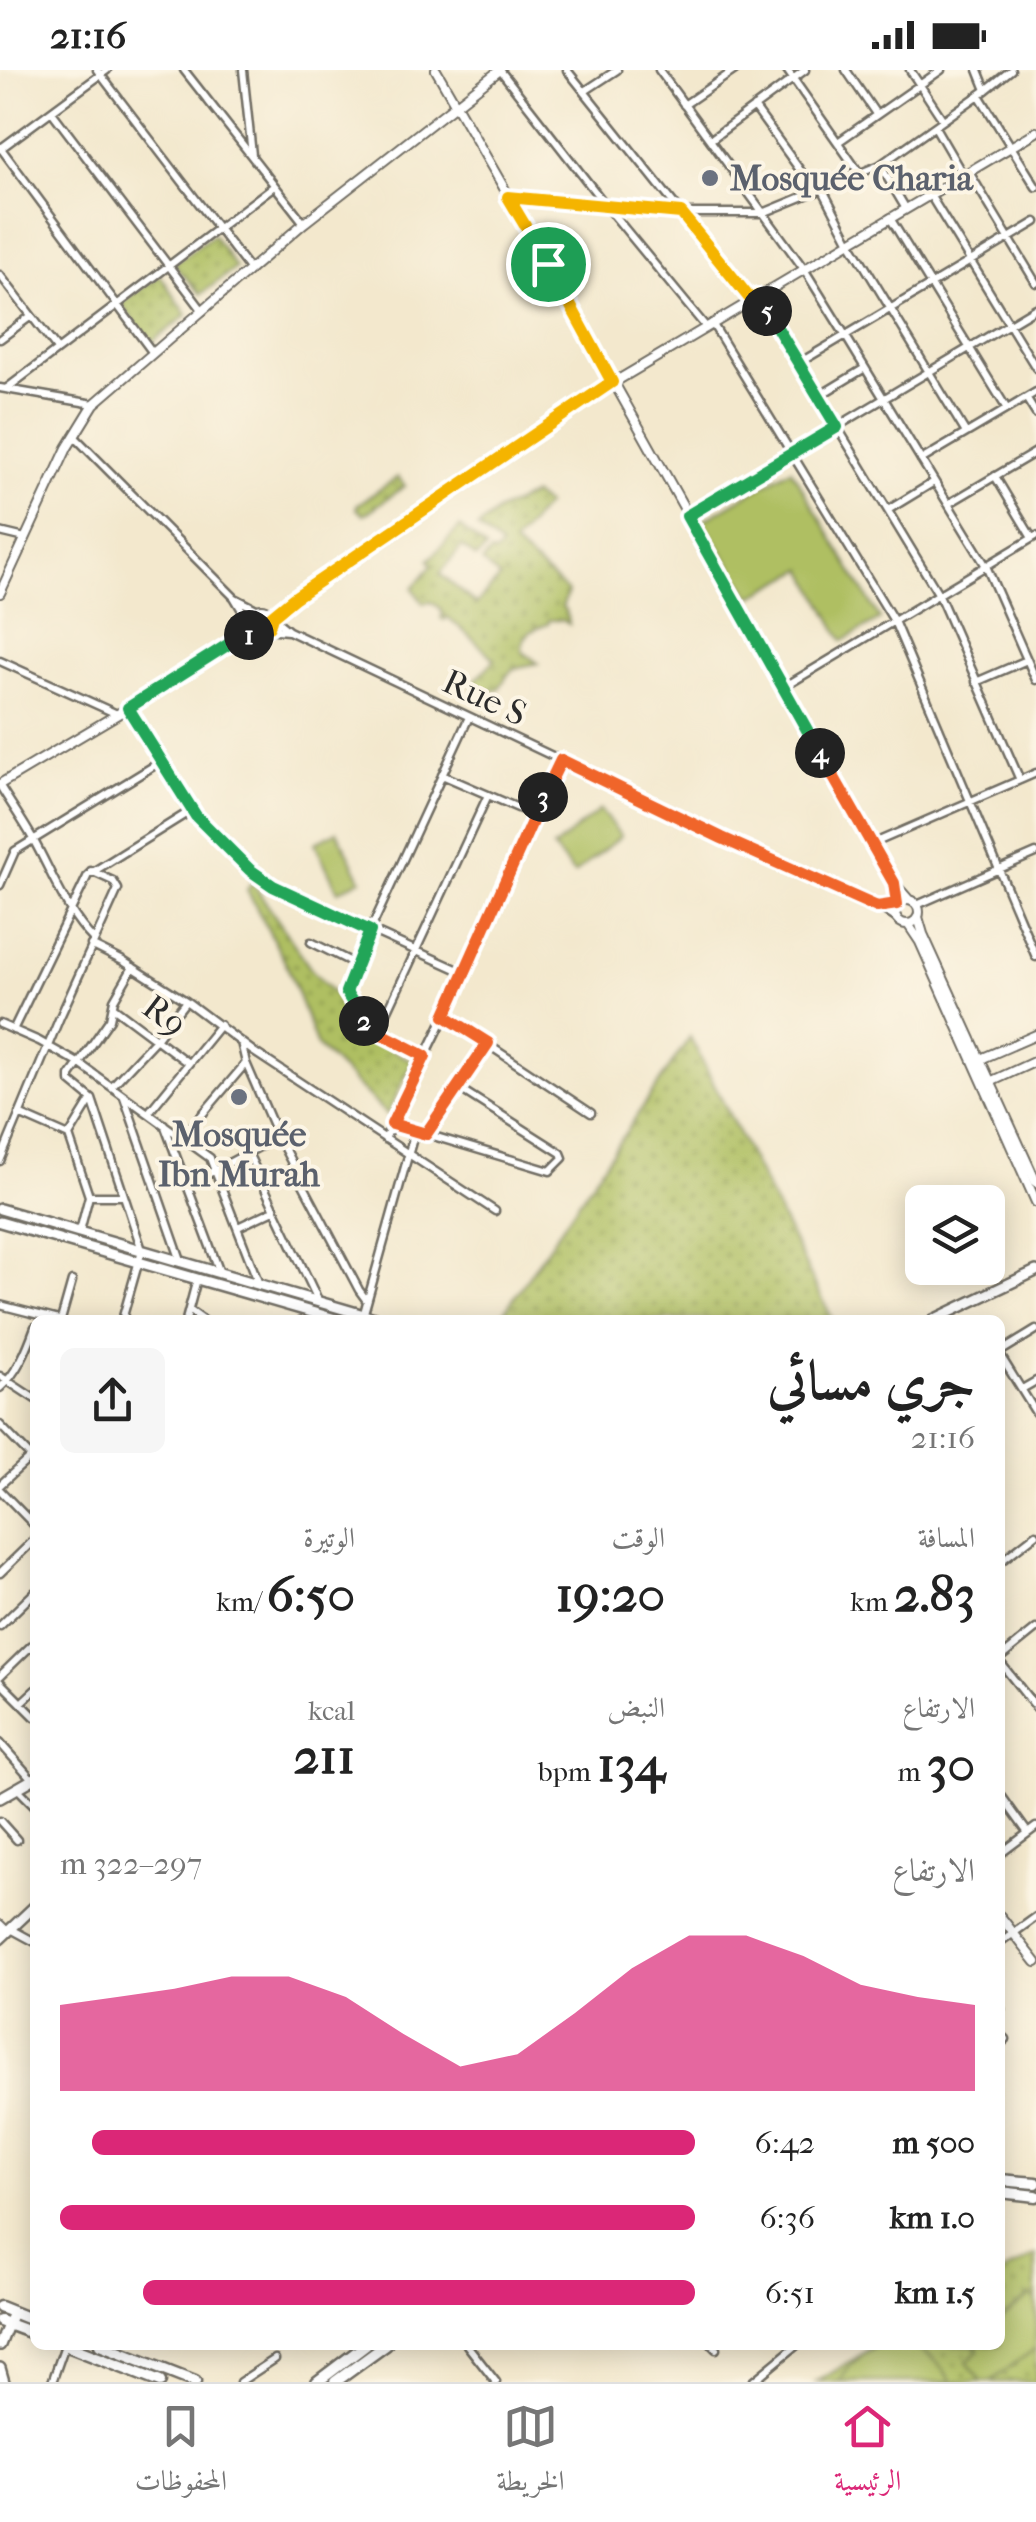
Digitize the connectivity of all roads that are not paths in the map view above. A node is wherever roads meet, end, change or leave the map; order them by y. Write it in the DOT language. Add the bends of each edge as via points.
graph roads {
  1 [pos="184,70"];
  2 [pos="242,70"];
  3 [pos="436,70"];
  4 [pos="500,70"];
  5 [pos="568,70"];
  6 [pos="617,70"];
  7 [pos="658,70"];
  8 [pos="788,70"];
  9 [pos="805,70"];
  10 [pos="846,70"];
  11 [pos="910,70"];
  12 [pos="941,70"];
  13 [pos="978,70"];
  14 [pos="1011,70"];
  15 [pos="732,71"];
  16 [pos="102,72"];
  17 [pos="794,78"];
  18 [pos="920,84"];
  19 [pos="584,92"];
  20 [pos="982,93"];
  21 [pos="455,104"];
  22 [pos="684,105"];
  23 [pos="754,107"];
  24 [pos="52,112"];
  25 [pos="876,115"];
  26 [pos="943,120"];
  27 [pos="935,127"];
  28 [pos="1036,132"];
  29 [pos="710,140"];
  30 [pos="838,142"];
  31 [pos="1012,146"];
  32 [pos="0,148"];
  33 [pos="252,156"];
  34 [pos="880,165"];
  35 [pos="966,173"];
  36 [pos="860,174"];
  37 [pos="274,186"];
  38 [pos="1036,187"];
  39 [pos="819,191"];
  40 [pos="930,195"];
  41 [pos="508,197"];
  42 [pos="607,207"];
  43 [pos="906,209"];
  44 [pos="681,213"];
  45 [pos="763,213"];
  46 [pos="890,218"];
  47 [pos="1036,222"];
  48 [pos="304,224"];
  49 [pos="217,227"];
  50 [pos="1008,238"];
  51 [pos="850,242"];
  52 [pos="970,260"];
  53 [pos="167,265"];
  54 [pos="250,270"];
  55 [pos="804,270"];
  56 [pos="0,276"];
  57 [pos="1036,283"];
  58 [pos="930,284"];
  59 [pos="755,298"];
  60 [pos="117,304"];
  61 [pos="890,308"];
  62 [pos="1036,308"];
  63 [pos="204,310"];
  64 [pos="30,316"];
  65 [pos="1008,324"];
  66 [pos="709,325"];
  67 [pos="845,335"];
  68 [pos="0,339"];
  69 [pos="969,347"];
  70 [pos="57,349"];
  71 [pos="154,353"];
  72 [pos="799,363"];
  73 [pos="865,368"];
  74 [pos="1036,368"];
  75 [pos="928,372"];
  76 [pos="612,382"];
  77 [pos="3,388"];
  78 [pos="1036,392"];
  79 [pos="819,396"];
  80 [pos="1026,398"];
  81 [pos="884,399"];
  82 [pos="94,404"];
  83 [pos="1007,409"];
  84 [pos="1036,414"];
  85 [pos="837,427"];
  86 [pos="966,433"];
  87 [pos="74,436"];
  88 [pos="1035,453"];
  89 [pos="792,455"];
  90 [pos="921,460"];
  91 [pos="995,476"];
  92 [pos="934,482"];
  93 [pos="948,504"];
  94 [pos="888,510"];
  95 [pos="687,516"];
  96 [pos="0,532"];
  97 [pos="1034,537"];
  98 [pos="25,538"];
  99 [pos="986,566"];
  100 [pos="0,592"];
  101 [pos="939,594"];
  102 [pos="234,597"];
  103 [pos="267,614"];
  104 [pos="252,621"];
  105 [pos="894,621"];
  106 [pos="263,629"];
  107 [pos="289,631"];
  108 [pos="232,642"];
  109 [pos="1027,660"];
  110 [pos="0,661"];
  111 [pos="1036,680"];
  112 [pos="976,682"];
  113 [pos="783,688"];
  114 [pos="128,708"];
  115 [pos="117,714"];
  116 [pos="469,718"];
  117 [pos="561,760"];
  118 [pos="160,762"];
  119 [pos="1036,773"];
  120 [pos="442,775"];
  121 [pos="1020,780"];
  122 [pos="0,785"];
  123 [pos="488,795"];
  124 [pos="969,802"];
  125 [pos="192,810"];
  126 [pos="534,815"];
  127 [pos="33,839"];
  128 [pos="872,844"];
  129 [pos="1036,853"];
  130 [pos="998,868"];
  131 [pos="91,871"];
  132 [pos="894,883"];
  133 [pos="0,886"];
  134 [pos="913,902"];
  135 [pos="898,903"];
  136 [pos="877,907"];
  137 [pos="71,910"];
  138 [pos="918,917"];
  139 [pos="897,919"];
  140 [pos="908,924"];
  141 [pos="370,931"];
  142 [pos="93,942"];
  143 [pos="311,942"];
  144 [pos="415,950"];
  145 [pos="1036,958"];
  146 [pos="355,964"];
  147 [pos="132,967"];
  148 [pos="463,972"];
  149 [pos="186,1001"];
  150 [pos="112,1007"];
  151 [pos="445,1016"];
  152 [pos="0,1024"];
  153 [pos="220,1026"];
  154 [pos="13,1030"];
  155 [pos="378,1032"];
  156 [pos="1036,1035"];
  157 [pos="156,1038"];
  158 [pos="241,1042"];
  159 [pos="488,1043"];
  160 [pos="48,1046"];
  161 [pos="425,1056"];
  162 [pos="977,1061"];
  163 [pos="1036,1061"];
  164 [pos="246,1063"];
  165 [pos="80,1064"];
  166 [pos="188,1064"];
  167 [pos="987,1083"];
  168 [pos="112,1086"];
  169 [pos="457,1087"];
  170 [pos="123,1094"];
  171 [pos="92,1098"];
  172 [pos="149,1112"];
  173 [pos="591,1113"];
  174 [pos="18,1114"];
  175 [pos="164,1122"];
  176 [pos="392,1124"];
  177 [pos="414,1131"];
  178 [pos="426,1134"];
  179 [pos="68,1136"];
  180 [pos="184,1136"];
  181 [pos="278,1137"];
  182 [pos="385,1140"];
  183 [pos="3,1144"];
  184 [pos="248,1154"];
  185 [pos="408,1154"];
  186 [pos="0,1162"];
  187 [pos="216,1170"];
  188 [pos="1036,1182"];
  189 [pos="187,1185"];
  190 [pos="89,1196"];
  191 [pos="123,1196"];
  192 [pos="1036,1202"];
  193 [pos="0,1209"];
  194 [pos="274,1210"];
  195 [pos="495,1212"];
  196 [pos="0,1222"];
  197 [pos="238,1226"];
  198 [pos="80,1231"];
  199 [pos="142,1250"];
  200 [pos="137,1261"];
  201 [pos="181,1261"];
  202 [pos="1036,1271"];
  203 [pos="220,1272"];
  204 [pos="197,1279"];
  205 [pos="72,1281"];
  206 [pos="259,1284"];
  207 [pos="318,1301"];
  208 [pos="367,1301"];
  209 [pos="0,1304"];
  210 [pos="188,1310"];
  211 [pos="62,1315"];
  212 [pos="123,1315"];
  213 [pos="187,1315"];
  214 [pos="196,1315"];
  215 [pos="322,1315"];
  216 [pos="357,1315"];
  217 [pos="364,1315"];
  218 [pos="944,1315"];
  219 [pos="30,1318"];
  220 [pos="1036,1330"];
  221 [pos="30,1340"];
  222 [pos="1005,1351"];
  223 [pos="1005,1362"];
  224 [pos="0,1376"];
  225 [pos="1036,1381"];
  226 [pos="8,1382"];
  227 [pos="0,1388"];
  228 [pos="1022,1390"];
  229 [pos="30,1396"];
  230 [pos="1036,1414"];
  231 [pos="0,1425"];
  232 [pos="30,1452"];
  233 [pos="30,1458"];
  234 [pos="0,1488"];
  235 [pos="30,1521"];
  236 [pos="1036,1534"];
  237 [pos="30,1543"];
  238 [pos="1005,1558"];
  239 [pos="0,1573"];
  240 [pos="30,1597"];
  241 [pos="0,1626"];
  242 [pos="1036,1629"];
  243 [pos="30,1647"];
  244 [pos="1005,1656"];
  245 [pos="1005,1667"];
  246 [pos="0,1679"];
  247 [pos="30,1695"];
  248 [pos="21,1703"];
  249 [pos="1036,1708"];
  250 [pos="30,1712"];
  251 [pos="0,1743"];
  252 [pos="30,1775"];
  253 [pos="30,1781"];
  254 [pos="17,1788"];
  255 [pos="0,1798"];
  256 [pos="30,1801"];
  257 [pos="1005,1801"];
  258 [pos="0,1822"];
  259 [pos="1036,1827"];
  260 [pos="1028,1833"];
  261 [pos="17,1840"];
  262 [pos="1005,1850"];
  263 [pos="30,1910"];
  264 [pos="1036,1917"];
  265 [pos="1005,1923"];
  266 [pos="5,1931"];
  267 [pos="1013,1934"];
  268 [pos="30,1940"];
  269 [pos="1005,1940"];
  270 [pos="1036,1962"];
  271 [pos="1005,2180"];
  272 [pos="1033,2182"];
  273 [pos="1005,2193"];
  274 [pos="1033,2196"];
  275 [pos="4,2315"];
  276 [pos="30,2320"];
  277 [pos="30,2331"];
  278 [pos="0,2345"];
  279 [pos="64,2350"];
  280 [pos="79,2350"];
  281 [pos="113,2350"];
  282 [pos="359,2350"];
  283 [pos="379,2350"];
  284 [pos="471,2350"];
  285 [pos="790,2350"];
  286 [pos="276,2359"];
  287 [pos="0,2368"];
  288 [pos="4,2382"];
  289 [pos="52,2382"];
  290 [pos="159,2382"];
  291 [pos="196,2382"];
  292 [pos="240,2382"];
  293 [pos="317,2382"];
  294 [pos="335,2382"];
  295 [pos="496,2382"];
  296 [pos="752,2382"];
  1 -- 33 [label="street"];
  2 -- 33 [label="street"];
  3 -- 21 [label="street"];
  4 -- 21 [label="street"];
  4 -- 42 [label="street"];
  5 -- 19 [label="street"];
  6 -- 19 [label="street"];
  7 -- 22 [label="street"];
  8 -- 17 [label="street"];
  9 -- 17 [label="street"];
  10 -- 25 [label="street"];
  11 -- 18 [label="street"];
  12 -- 18 [label="street"];
  13 -- 20 [label="street"];
  14 -- 20 [label="street"];
  15 -- 22 [label="street"];
  16 -- 24 [label="street"];
  16 -- 49 [label="street"];
  17 -- 23 [label="street"];
  17 -- 30 [label="street"];
  18 -- 25 [label="street"];
  18 -- 26 [label="street"];
  19 -- 44 [label="street"];
  20 -- 26 [label="street"];
  20 -- 31 [label="street"];
  21 -- 41 [label="street"];
  21 -- 48 [label="street"];
  22 -- 29 [label="street"];
  23 -- 29 [label="street"];
  23 -- 39 [label="street"];
  24 -- 32 [label="street"];
  24 -- 53 [label="street"];
  25 -- 30 [label="street"];
  26 -- 27 [label="street"];
  27 -- 34 [label="street"];
  27 -- 35 [label="street"];
  28 -- 31 [label="street"];
  29 -- 45 [label="street"];
  30 -- 36 [label="street"];
  31 -- 35 [label="street"];
  31 -- 38 [label="street"];
  32 -- 60 [label="street"];
  33 -- 37 [label="street"];
  34 -- 36 [label="street"];
  34 -- 43 [label="street"];
  35 -- 40 [label="street"];
  35 -- 50 [label="street"];
  36 -- 39 [label="street"];
  37 -- 48 [label="street"];
  37 -- 49 [label="street"];
  39 -- 45 [label="street"];
  39 -- 51 [label="street"];
  40 -- 43 [label="street"];
  40 -- 52 [label="street"];
  41 -- 42 [label="street"];
  41 -- 76 [label="street"];
  42 -- 44 [label="street"];
  42 -- 66 [label="street"];
  43 -- 46 [label="street"];
  44 -- 45 [label="street"];
  44 -- 59 [label="street"];
  45 -- 55 [label="street"];
  46 -- 51 [label="street"];
  46 -- 58 [label="street"];
  47 -- 50 [label="street"];
  48 -- 54 [label="street"];
  49 -- 53 [label="street"];
  49 -- 54 [label="street"];
  50 -- 52 [label="street"];
  50 -- 57 [label="street"];
  51 -- 55 [label="street"];
  51 -- 61 [label="street"];
  52 -- 58 [label="street"];
  52 -- 65 [label="street"];
  53 -- 60 [label="street"];
  53 -- 63 [label="street"];
  54 -- 63 [label="street"];
  55 -- 59 [label="street"];
  55 -- 67 [label="street"];
  56 -- 64 [label="street"];
  58 -- 61 [label="street"];
  58 -- 69 [label="street"];
  59 -- 66 [label="street"];
  59 -- 72 [label="street"];
  60 -- 70 [label="street"];
  60 -- 71 [label="street"];
  61 -- 67 [label="street"];
  61 -- 75 [label="street"];
  62 -- 65 [label="street"];
  63 -- 71 [label="street"];
  64 -- 68 [label="street"];
  64 -- 70 [label="street"];
  65 -- 69 [label="street"];
  65 -- 74 [label="street"];
  66 -- 76 [label="street"];
  66 -- 89 [label="street"];
  67 -- 72 [label="street"];
  67 -- 73 [label="street"];
  69 -- 75 [label="street"];
  69 -- 83 [label="street"];
  70 -- 77 [label="street"];
  71 -- 82 [label="street"];
  72 -- 79 [label="street"];
  73 -- 79 [label="street"];
  73 -- 81 [label="street"];
  75 -- 81 [label="street"];
  75 -- 86 [label="street"];
  76 -- 95 [label="street"];
  76 -- 103 [label="street"];
  77 -- 82 [label="street"];
  78 -- 80 [label="street"];
  79 -- 85 [label="street"];
  80 -- 83 [label="street"];
  80 -- 84 [label="street"];
  81 -- 85 [label="street"];
  81 -- 90 [label="street"];
  82 -- 87 [label="street"];
  83 -- 86 [label="street"];
  85 -- 89 [label="street"];
  85 -- 94 [label="street"];
  86 -- 90 [label="street"];
  87 -- 98 [label="street"];
  87 -- 102 [label="street"];
  88 -- 91 [label="street"];
  89 -- 95 [label="street"];
  89 -- 105 [label="street"];
  90 -- 92 [label="street"];
  91 -- 93 [label="street"];
  91 -- 97 [label="street"];
  92 -- 93 [label="street"];
  92 -- 94 [label="street"];
  93 -- 99 [label="street"];
  94 -- 101 [label="street"];
  95 -- 113 [label="street"];
  96 -- 98 [label="street"];
  97 -- 99 [label="street"];
  98 -- 100 [label="street"];
  99 -- 101 [label="street"];
  99 -- 109 [label="street"];
  101 -- 105 [label="street"];
  101 -- 112 [label="street"];
  102 -- 103 [label="street, Rue S"];
  102 -- 104 [label="street"];
  103 -- 104 [label="street" via="254,612"];
  103 -- 106 [label="street" via="272,624"];
  103 -- 107 [label="street, Rue S"];
  104 -- 106 [label="street"];
  104 -- 108 [label="street"];
  105 -- 113 [label="street"];
  105 -- 124 [label="street"];
  106 -- 107 [label="street, Rue S"];
  106 -- 108 [label="street"];
  107 -- 116 [label="street, Rue S"];
  108 -- 114 [label="street"];
  109 -- 111 [label="street"];
  109 -- 112 [label="street"];
  110 -- 115 [label="street"];
  112 -- 121 [label="street"];
  113 -- 128 [label="street"];
  114 -- 115 [label="street"];
  114 -- 118 [label="street"];
  115 -- 122 [label="street"];
  116 -- 117 [label="street, Rue S"];
  116 -- 120 [label="street"];
  117 -- 126 [label="street"];
  117 -- 136 [label="street, Rue S"];
  118 -- 125 [label="street"];
  118 -- 127 [label="street"];
  119 -- 121 [label="street"];
  120 -- 123 [label="street"];
  120 -- 141 [label="street"];
  121 -- 124 [label="street"];
  122 -- 127 [label="street"];
  123 -- 126 [label="street"];
  123 -- 144 [label="street"];
  124 -- 128 [label="street"];
  124 -- 130 [label="street"];
  125 -- 131 [label="street"];
  125 -- 141 [label="street" via="259,878"];
  126 -- 148 [label="street"];
  127 -- 133 [label="street" via="12,856"];
  127 -- 137 [label="street"];
  128 -- 132 [label="street"];
  129 -- 130 [label="street"];
  130 -- 134 [label="street"];
  130 -- 145 [label="street"];
  131 -- 137 [label="street"];
  131 -- 142 [label="street" via="118,888"];
  132 -- 134 [label="street"];
  132 -- 135 [label="street"];
  134 -- 135 [label="street"];
  134 -- 138 [label="street"];
  135 -- 136 [label="street"];
  135 -- 139 [label="street"];
  136 -- 139 [label="street, Rue S"];
  137 -- 142 [label="street"];
  137 -- 154 [label="street"];
  138 -- 140 [label="street"];
  138 -- 162 [label="street"];
  139 -- 140 [label="street"];
  140 -- 162 [label="street"];
  141 -- 144 [label="street"];
  141 -- 146 [label="street"];
  142 -- 147 [label="street"];
  142 -- 160 [label="street"];
  143 -- 146 [label="street"];
  144 -- 148 [label="street"];
  144 -- 155 [label="street"];
  146 -- 155 [label="street" via="347,997"];
  147 -- 149 [label="street"];
  147 -- 150 [label="street"];
  148 -- 151 [label="street"];
  149 -- 153 [label="street"];
  149 -- 157 [label="street"];
  150 -- 157 [label="street, R9"];
  150 -- 165 [label="street"];
  151 -- 159 [label="street"];
  151 -- 161 [label="street"];
  152 -- 154 [label="street"];
  153 -- 158 [label="street"];
  153 -- 166 [label="street"];
  154 -- 160 [label="street"];
  155 -- 161 [label="street"];
  156 -- 162 [label="street"];
  157 -- 166 [label="street, R9"];
  157 -- 168 [label="street"];
  158 -- 164 [label="street"];
  158 -- 182 [label="street"];
  159 -- 169 [label="street"];
  159 -- 173 [label="street"];
  160 -- 165 [label="street"];
  160 -- 174 [label="street"];
  161 -- 176 [label="street"];
  162 -- 167 [label="street"];
  163 -- 167 [label="street"];
  164 -- 180 [label="street"];
  164 -- 181 [label="street"];
  165 -- 168 [label="street"];
  165 -- 171 [label="street" via="70,1081"];
  166 -- 172 [label="street"];
  167 -- 188 [label="street"];
  167 -- 192 [label="street"];
  168 -- 170 [label="street"];
  169 -- 178 [label="street"];
  169 -- 178 [label="street" via="563,1158 550,1171"];
  170 -- 172 [label="street"];
  170 -- 201 [label="street"];
  171 -- 179 [label="street"];
  171 -- 191 [label="street"];
  172 -- 175 [label="street"];
  174 -- 179 [label="street"];
  174 -- 183 [label="street"];
  175 -- 180 [label="street"];
  175 -- 189 [label="street"];
  176 -- 177 [label="street"];
  176 -- 182 [label="street"];
  177 -- 178 [label="street"];
  177 -- 185 [label="street"];
  179 -- 190 [label="street"];
  180 -- 187 [label="street"];
  181 -- 184 [label="street"];
  181 -- 208 [label="street"];
  182 -- 185 [label="street"];
  183 -- 186 [label="street"];
  184 -- 187 [label="street"];
  184 -- 194 [label="street"];
  185 -- 195 [label="street"];
  185 -- 208 [label="street"];
  187 -- 189 [label="street"];
  187 -- 197 [label="street"];
  189 -- 203 [label="street"];
  190 -- 191 [label="street"];
  190 -- 198 [label="street"];
  191 -- 199 [label="street"];
  193 -- 198 [label="main road"];
  194 -- 197 [label="street"];
  194 -- 207 [label="street"];
  196 -- 200 [label="main road"];
  197 -- 206 [label="street"];
  198 -- 199 [label="main road"];
  199 -- 200 [label="street"];
  199 -- 201 [label="main road"];
  200 -- 204 [label="main road"];
  200 -- 212 [label="street"];
  201 -- 203 [label="main road"];
  202 -- 218 [label="main road"];
  203 -- 206 [label="main road"];
  204 -- 210 [label="street"];
  204 -- 215 [label="main road"];
  205 -- 211 [label="street"];
  206 -- 207 [label="main road"];
  207 -- 216 [label="main road"];
  208 -- 217 [label="street"];
  209 -- 219 [label="street"];
  210 -- 213 [label="street"];
  210 -- 214 [label="street"];
  220 -- 222 [label="street"];
  221 -- 226 [label="street"];
  223 -- 228 [label="street"];
  224 -- 226 [label="street"];
  225 -- 228 [label="street"];
  226 -- 227 [label="street"];
  226 -- 229 [label="street"];
  228 -- 230 [label="street"];
  231 -- 232 [label="street"];
  233 -- 234 [label="street"];
  234 -- 235 [label="street"];
  236 -- 238 [label="street"];
  237 -- 239 [label="street"];
  240 -- 241 [label="street"];
  242 -- 244 [label="street"];
  243 -- 246 [label="street"];
  245 -- 249 [label="street"];
  246 -- 248 [label="street"];
  247 -- 248 [label="street"];
  248 -- 250 [label="street"];
  251 -- 252 [label="street"];
  253 -- 254 [label="main road"];
  254 -- 255 [label="main road"];
  254 -- 256 [label="street"];
  257 -- 260 [label="street"];
  258 -- 261 [label="street"];
  259 -- 260 [label="street"];
  260 -- 262 [label="street"];
  263 -- 266 [label="main road"];
  264 -- 267 [label="street"];
  265 -- 267 [label="street"];
  266 -- 268 [label="street"];
  267 -- 269 [label="street"];
  267 -- 270 [label="street"];
  271 -- 272 [label="main road"];
  272 -- 274 [label="main road"];
  273 -- 274 [label="main road"];
  275 -- 276 [label="main road"];
  275 -- 277 [label="main road"];
  275 -- 278 [label="main road"];
  279 -- 289 [label="street"];
  280 -- 290 [label="main road"];
  281 -- 291 [label="main road"];
  282 -- 293 [label="main road"];
  283 -- 294 [label="main road"];
  284 -- 295 [label="street"];
  285 -- 296 [label="street"];
  286 -- 292 [label="street"];
  287 -- 288 [label="main road"];
}
